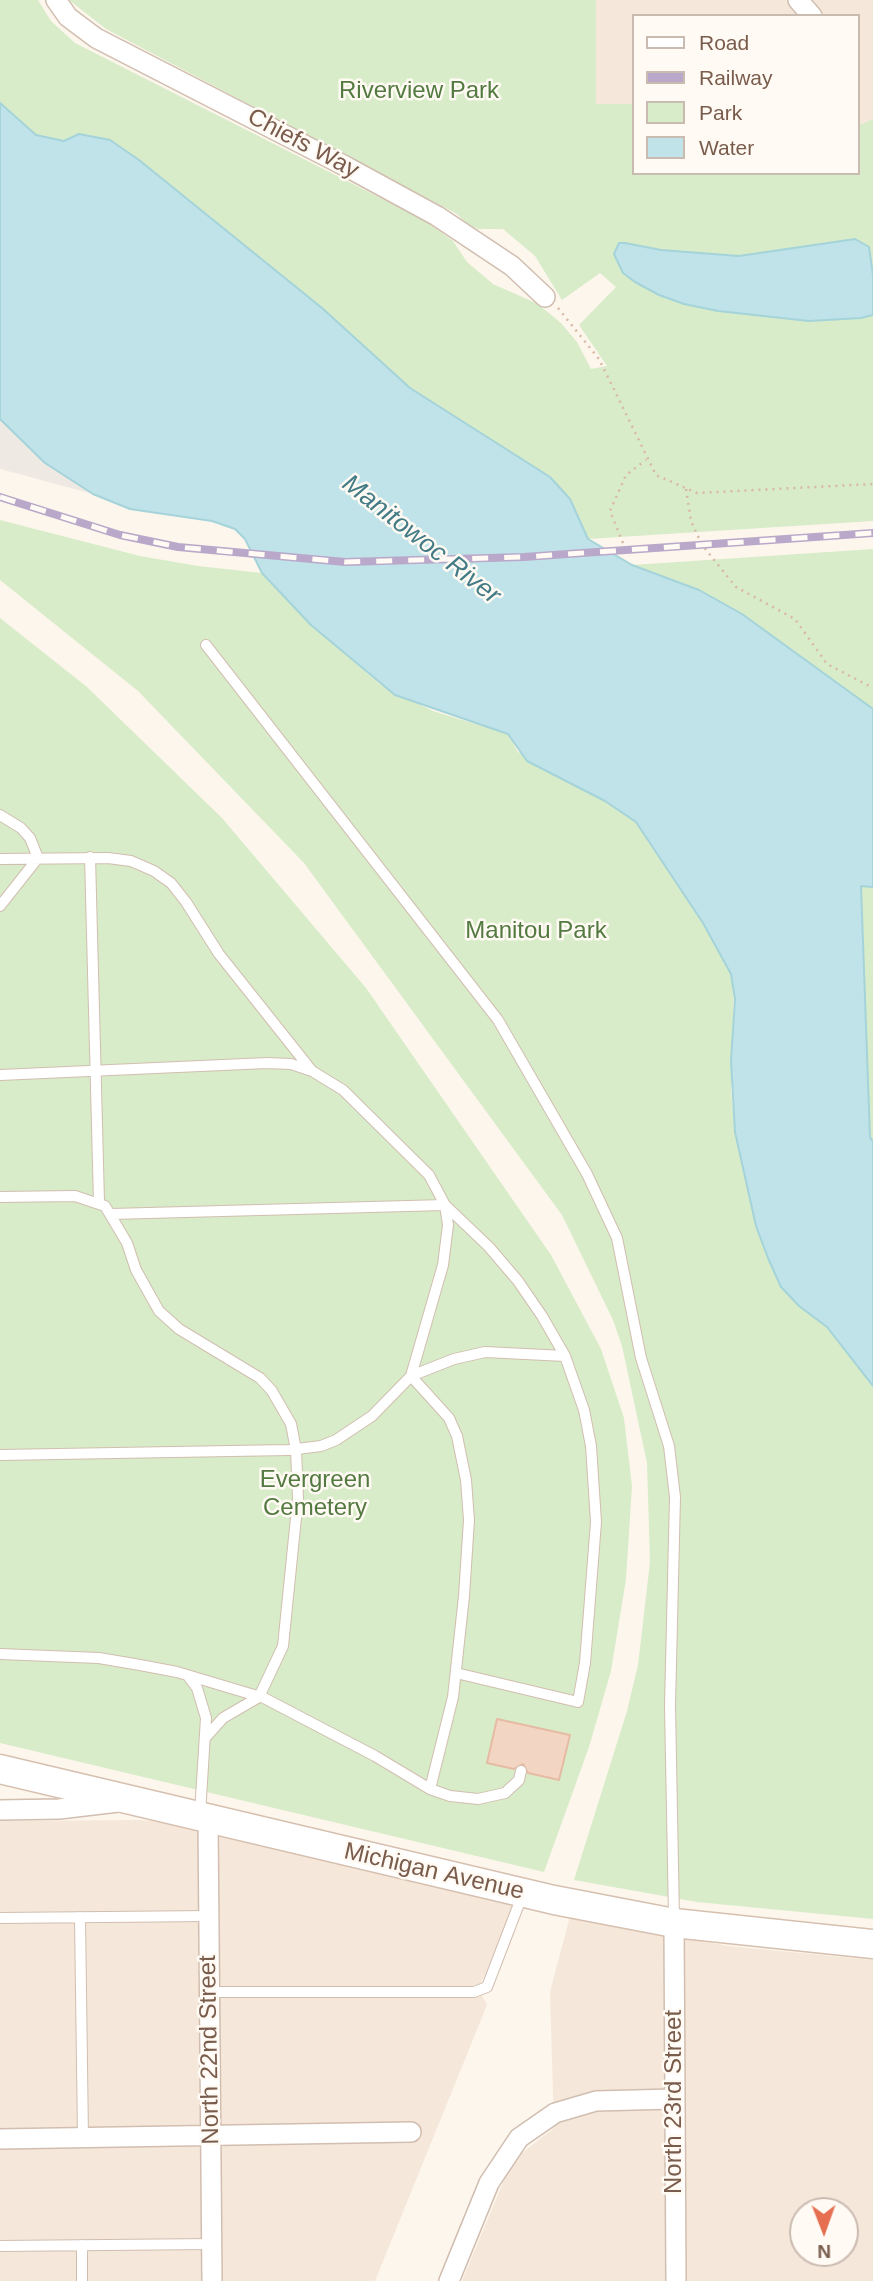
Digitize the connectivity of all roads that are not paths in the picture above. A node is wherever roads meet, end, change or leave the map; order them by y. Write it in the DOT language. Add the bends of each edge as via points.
graph roads {
  1 [pos="56,0"];
  2 [pos="798,0"];
  3 [pos="810,14"];
  4 [pos="545,297"];
  5 [pos="206,645"];
  6 [pos="0,815"];
  7 [pos="90,857"];
  8 [pos="38,858"];
  9 [pos="0,859"];
  10 [pos="0,905"];
  11 [pos="96,1071"];
  12 [pos="312,1071"];
  13 [pos="0,1075"];
  14 [pos="0,1197"];
  15 [pos="99,1202"];
  16 [pos="445,1205"];
  17 [pos="111,1214"];
  18 [pos="565,1356"];
  19 [pos="411,1376"];
  20 [pos="296,1450"];
  21 [pos="0,1455"];
  22 [pos="0,1654"];
  23 [pos="456,1673"];
  24 [pos="188,1675"];
  25 [pos="259,1697"];
  26 [pos="206,1737"];
  27 [pos="0,1769"];
  28 [pos="521,1771"];
  29 [pos="430,1789"];
  30 [pos="132,1801"];
  31 [pos="0,1810"];
  32 [pos="204,1819"];
  33 [pos="524,1893"];
  34 [pos="209,1916"];
  35 [pos="79,1917"];
  36 [pos="0,1918"];
  37 [pos="674,1923"];
  38 [pos="873,1944"];
  39 [pos="210,1992"];
  40 [pos="673,2099"];
  41 [pos="411,2132"];
  42 [pos="211,2137"];
  43 [pos="83,2138"];
  44 [pos="0,2139"];
  45 [pos="82,2245"];
  46 [pos="212,2245"];
  47 [pos="0,2246"];
  48 [pos="82,2281"];
  49 [pos="212,2281"];
  50 [pos="449,2281"];
  51 [pos="676,2281"];
  1 -- 4 [label="street, Chiefs Way" via="68,17 96,38 437,216 512,267"];
  2 -- 3 [label="street"];
  5 -- 37 [label="lane" via="498,1020 587,1174 617,1238 641,1358 669,1446 675,1497 670,1705"];
  6 -- 8 [label="lane" via="30,838"];
  7 -- 8 [label="lane"];
  7 -- 11 [label="lane"];
  7 -- 12 [label="lane" via="131,861 172,883 219,954"];
  8 -- 9 [label="lane"];
  8 -- 10 [label="lane"];
  11 -- 12 [label="lane" via="267,1063"];
  11 -- 13 [label="lane"];
  11 -- 15 [label="lane"];
  12 -- 16 [label="lane" via="343,1090 429,1175"];
  14 -- 15 [label="lane" via="63,1195"];
  15 -- 17 [label="lane"];
  16 -- 17 [label="lane"];
  16 -- 18 [label="lane" via="518,1281"];
  16 -- 19 [label="lane" via="447,1247"];
  17 -- 20 [label="lane" via="159,1311 179,1329 260,1378 291,1424"];
  18 -- 19 [label="lane" via="477,1353"];
  18 -- 23 [label="lane" via="584,1410 596,1481 591,1605 578,1702"];
  19 -- 20 [label="lane" via="354,1429 321,1446"];
  19 -- 23 [label="lane" via="449,1418 464,1468 467,1560"];
  20 -- 21 [label="lane"];
  20 -- 25 [label="lane" via="295,1545 283,1646"];
  22 -- 24 [label="lane" via="99,1658"];
  23 -- 29 [label="lane"];
  24 -- 25 [label="lane"];
  24 -- 26 [label="lane" via="203,1704"];
  25 -- 26 [label="lane" via="223,1718"];
  25 -- 29 [label="lane"];
  26 -- 32 [label="lane"];
  27 -- 30 [label="street, Michigan Avenue"];
  28 -- 29 [label="lane" via="514,1787 492,1797 464,1799"];
  30 -- 31 [label="street"];
  30 -- 32 [label="street, Michigan Avenue"];
  32 -- 33 [label="street, Michigan Avenue"];
  32 -- 34 [label="street, North 22nd Street"];
  33 -- 37 [label="street, Michigan Avenue"];
  33 -- 39 [label="lane" via="487,1987 474,1992"];
  34 -- 35 [label="lane"];
  34 -- 39 [label="street, North 22nd Street"];
  35 -- 36 [label="lane"];
  35 -- 43 [label="lane"];
  37 -- 38 [label="street, Michigan Avenue"];
  37 -- 40 [label="street, North 23rd Street"];
  39 -- 42 [label="street, North 22nd Street"];
  40 -- 50 [label="street" via="596,2101 555,2113 519,2138 489,2183"];
  40 -- 51 [label="street, North 23rd Street"];
  41 -- 42 [label="street"];
  42 -- 43 [label="street"];
  42 -- 46 [label="street, North 22nd Street"];
  43 -- 44 [label="street"];
  45 -- 46 [label="lane"];
  45 -- 47 [label="lane"];
  45 -- 48 [label="lane"];
  46 -- 49 [label="street, North 22nd Street"];
}
